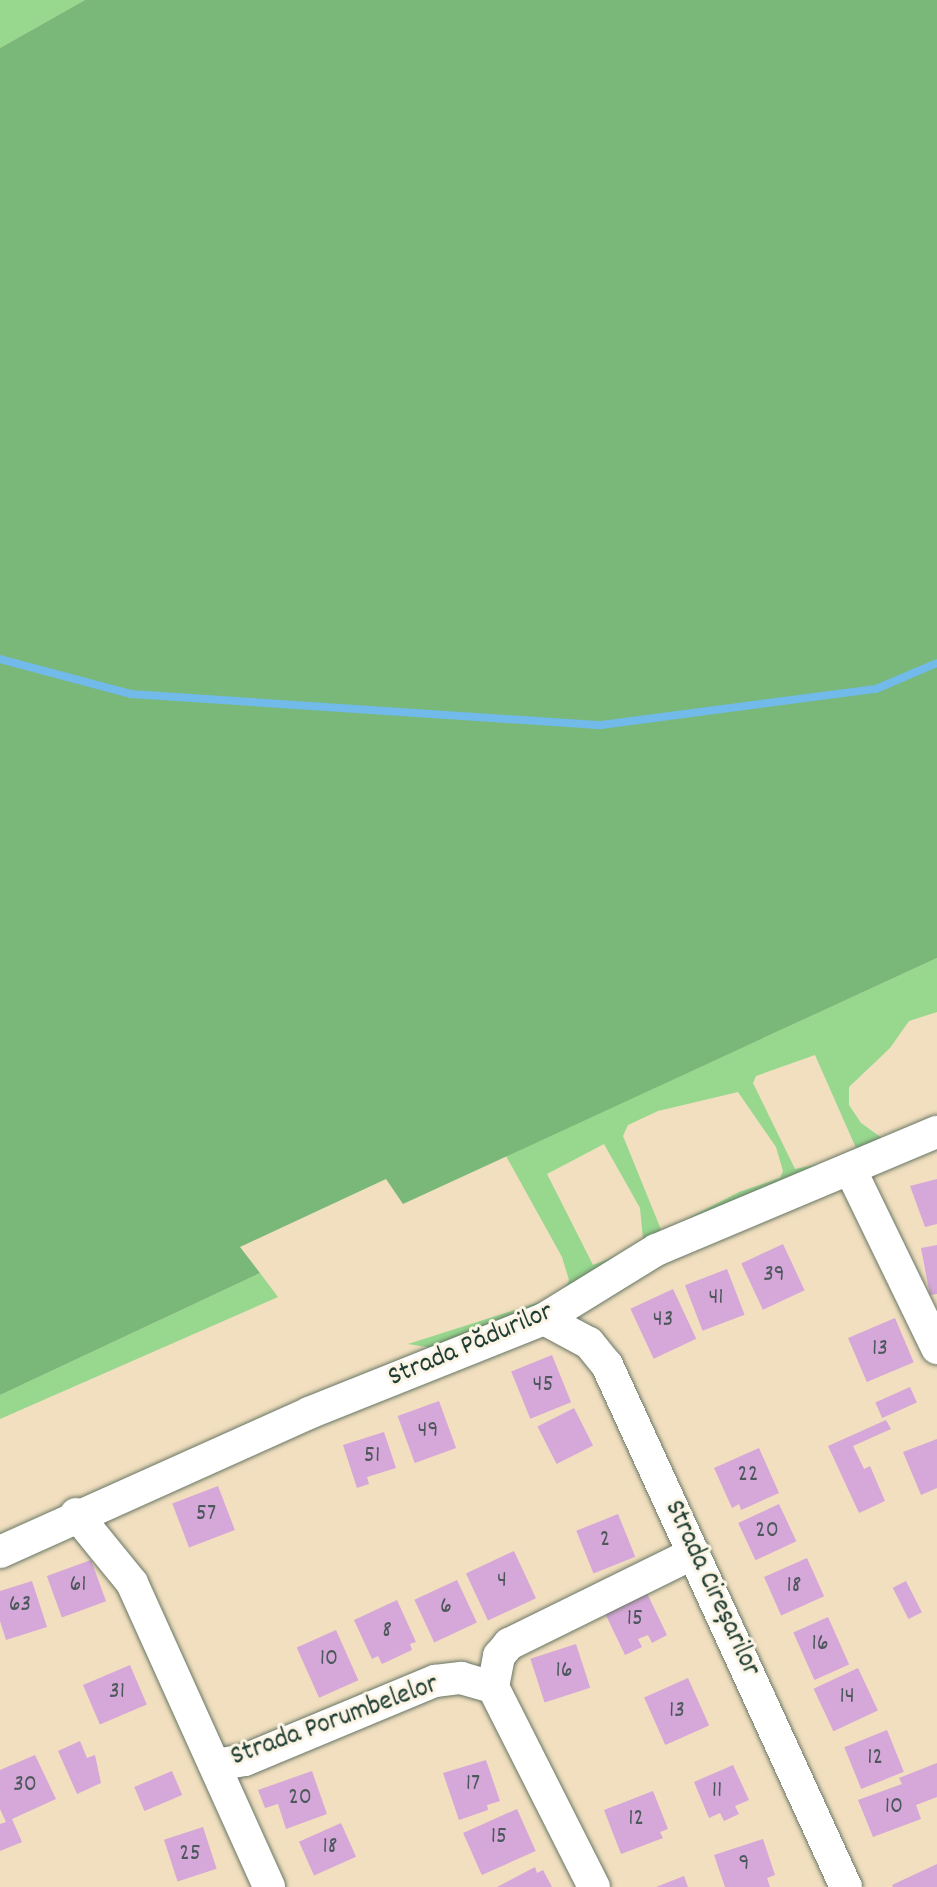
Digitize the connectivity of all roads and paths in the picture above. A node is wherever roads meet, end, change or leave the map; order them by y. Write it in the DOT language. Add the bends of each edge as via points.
graph roads {
  1 [pos="937,1132"];
  2 [pos="851,1171"];
  3 [pos="544,1320"];
  4 [pos="937,1348"];
  5 [pos="76,1514"];
  6 [pos="0,1552"];
  7 [pos="694,1553"];
  8 [pos="494,1687"];
  9 [pos="216,1766"];
  10 [pos="269,1887"];
  11 [pos="594,1887"];
  12 [pos="846,1887"];
  1 -- 2 [label="street, Strada Pădurilor"];
  2 -- 3 [label="street, Strada Pădurilor" via="656,1250"];
  2 -- 4 [label="street"];
  3 -- 5 [label="street, Strada Pădurilor"];
  3 -- 7 [label="street, Strada Cireșarilor" via="589,1343 607,1365"];
  5 -- 6 [label="street, Strada Pădurilor"];
  5 -- 9 [label="street" via="132,1583"];
  7 -- 8 [label="street" via="509,1644 499,1656"];
  7 -- 12 [label="street, Strada Cireșarilor"];
  8 -- 9 [label="street, Strada Porumbelelor" via="461,1678 435,1681 245,1760"];
  8 -- 11 [label="street"];
  9 -- 10 [label="street"];
}
